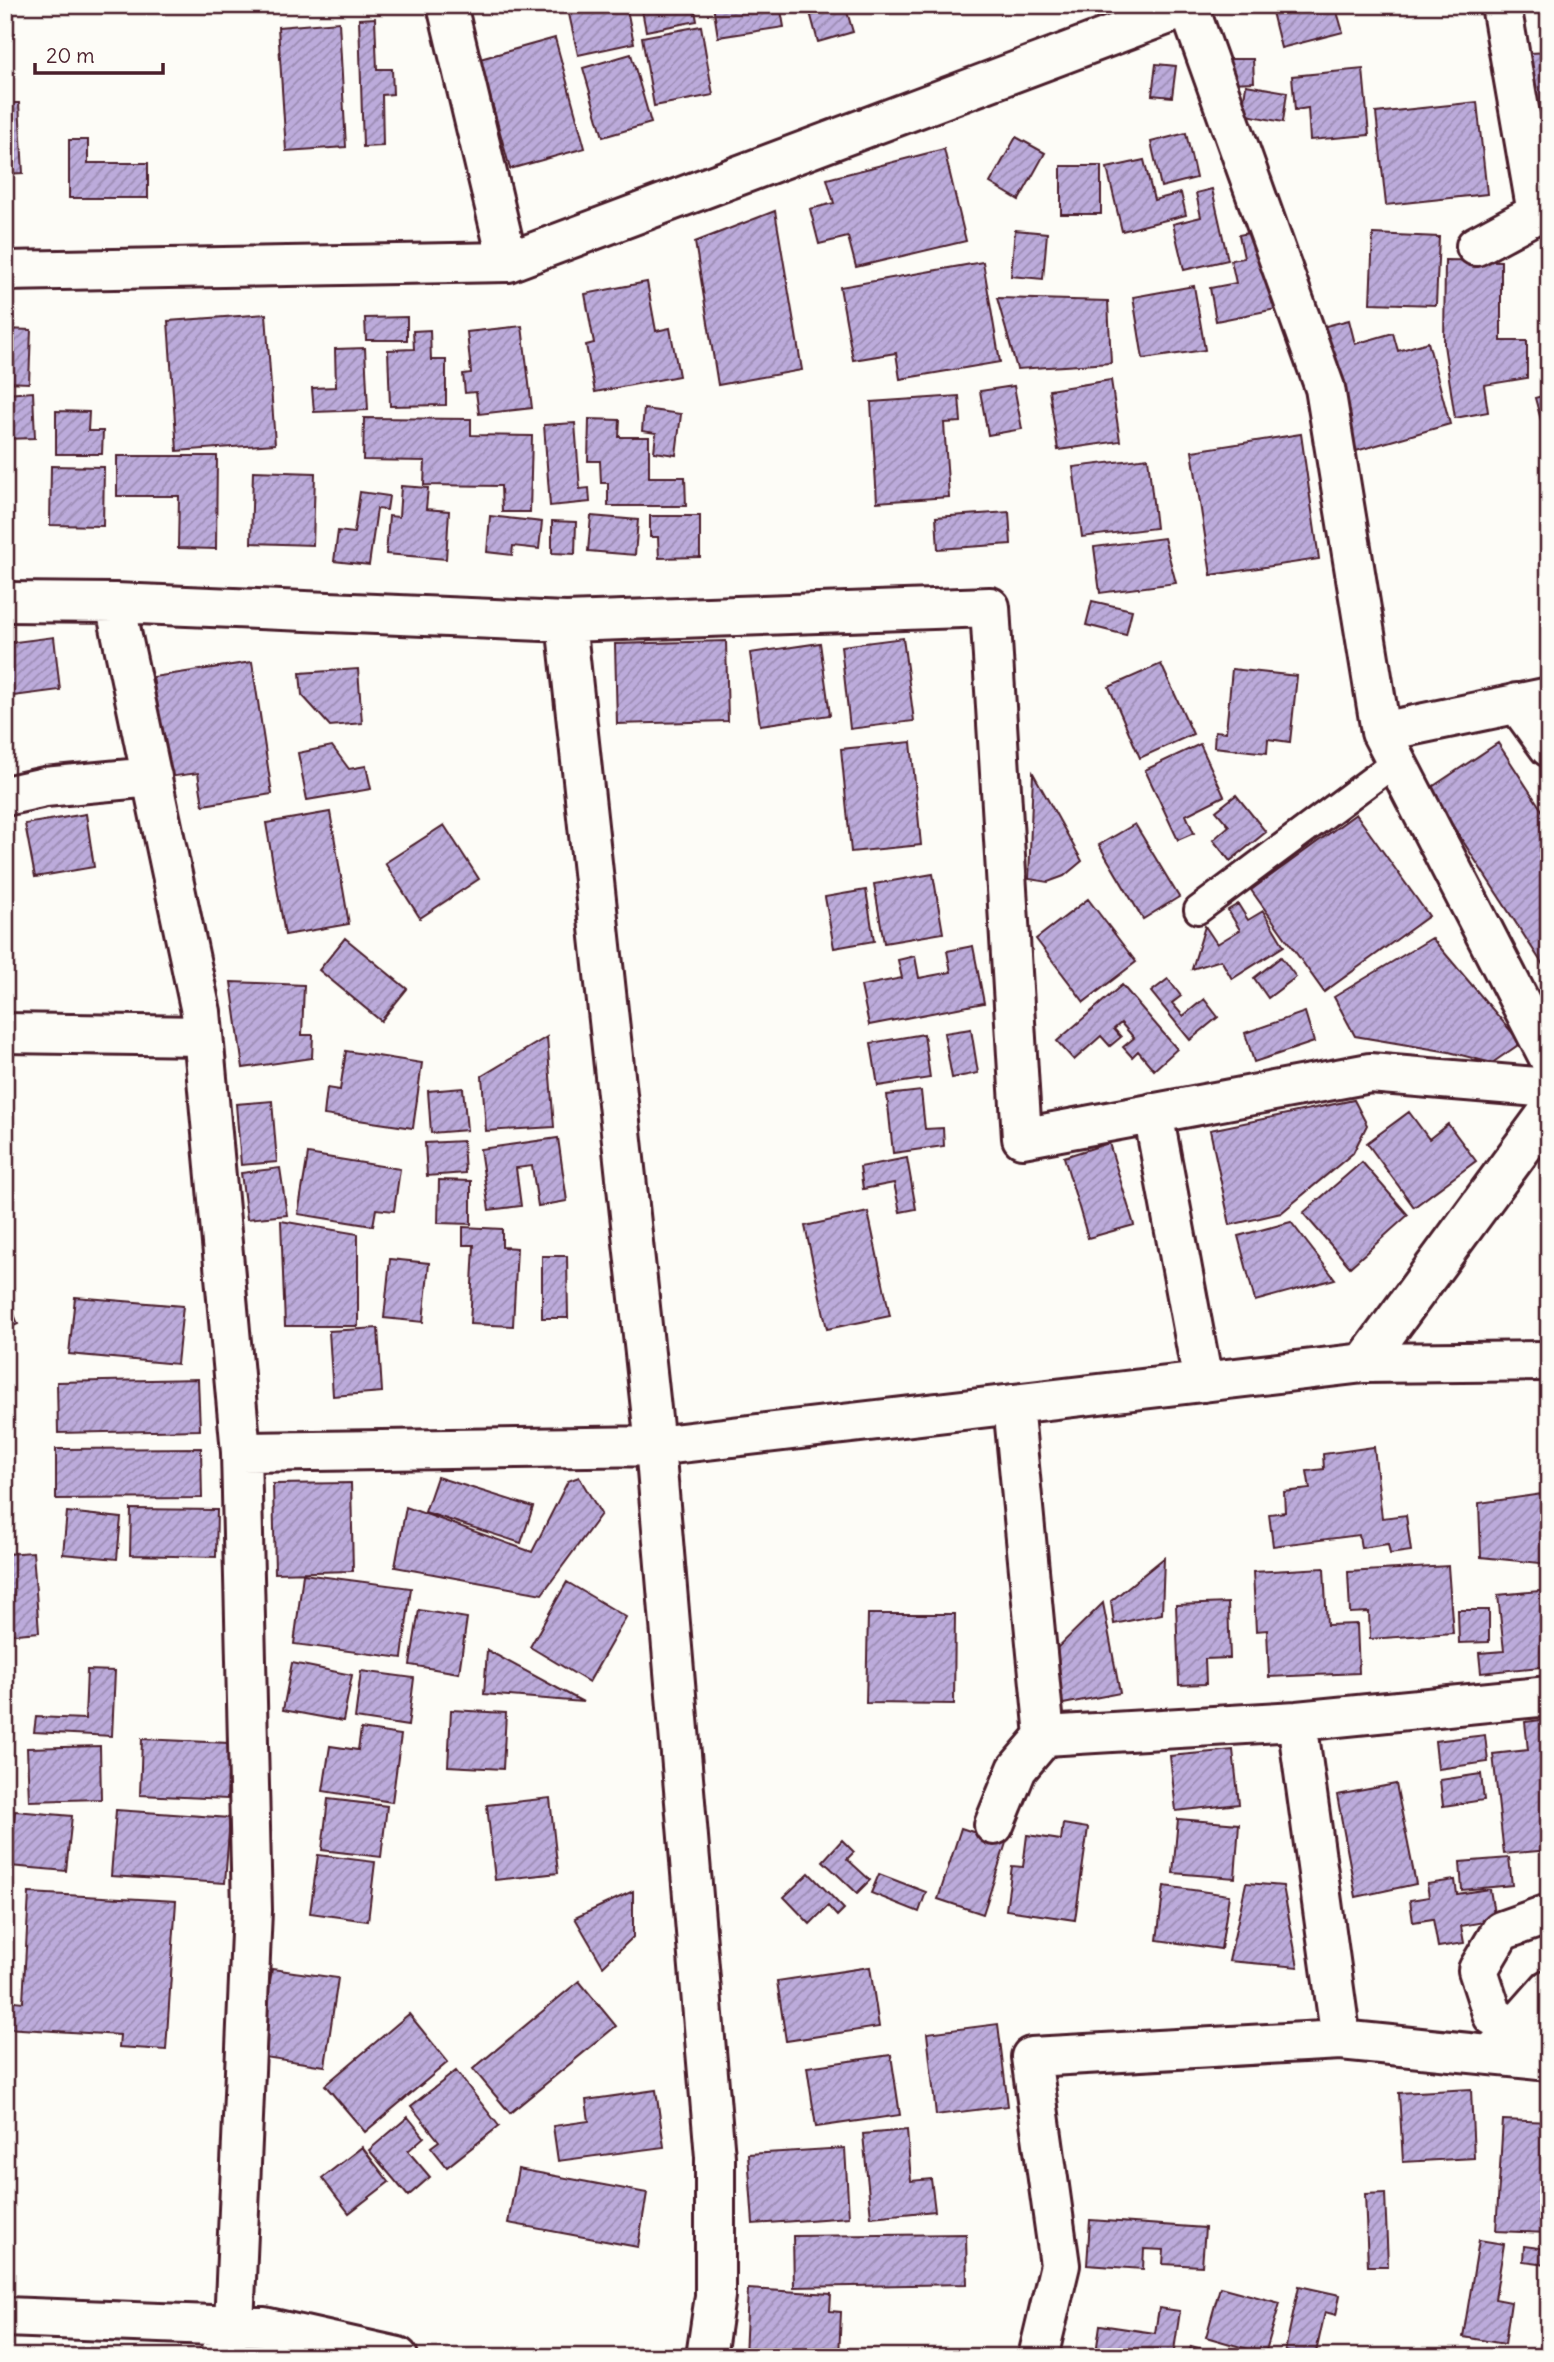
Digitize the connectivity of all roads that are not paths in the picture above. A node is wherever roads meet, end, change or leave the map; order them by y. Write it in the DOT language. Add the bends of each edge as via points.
graph roads {
  1 [pos="447,5"];
  2 [pos="1501,5"];
  3 [pos="1189,6"];
  4 [pos="1476,246"];
  5 [pos="508,262"];
  6 [pos="5,271"];
  7 [pos="5,602"];
  8 [pos="116,603"];
  9 [pos="566,622"];
  10 [pos="1533,700"];
  11 [pos="1389,746"];
  12 [pos="1549,747"];
  13 [pos="152,777"];
  14 [pos="5,796"];
  15 [pos="1198,911"];
  16 [pos="5,1033"];
  17 [pos="203,1036"];
  18 [pos="1549,1058"];
  19 [pos="1549,1088"];
  20 [pos="1549,1111"];
  21 [pos="1153,1113"];
  22 [pos="1549,1361"];
  23 [pos="1364,1363"];
  24 [pos="1203,1382"];
  25 [pos="1013,1404"];
  26 [pos="655,1446"];
  27 [pos="240,1452"];
  28 [pos="1549,1696"];
  29 [pos="1297,1721"];
  30 [pos="1045,1736"];
  31 [pos="994,1825"];
  32 [pos="1549,1914"];
  33 [pos="1549,1989"];
  34 [pos="1341,2040"];
  35 [pos="1502,2042"];
  36 [pos="1549,2045"];
  37 [pos="1549,2061"];
  38 [pos="5,2317"];
  39 [pos="226,2341"];
  40 [pos="398,2357"];
  41 [pos="706,2357"];
  42 [pos="1038,2357"];
  1 -- 5 [label="street"];
  2 -- 4 [label="street" via="1537,214"];
  3 -- 5 [label="street"];
  3 -- 11 [label="street" via="1325,388"];
  5 -- 6 [label="street"];
  7 -- 8 [label="street"];
  8 -- 9 [label="street"];
  8 -- 13 [label="street"];
  9 -- 21 [label="street" via="990,607 1022,1138"];
  9 -- 26 [label="street"];
  10 -- 11 [label="street"];
  10 -- 12 [label="street"];
  11 -- 15 [label="lane"];
  11 -- 18 [label="street"];
  13 -- 14 [label="street" via="45,787"];
  13 -- 17 [label="street"];
  16 -- 17 [label="street"];
  17 -- 27 [label="street"];
  19 -- 21 [label="street" via="1370,1073"];
  20 -- 23 [label="street"];
  21 -- 24 [label="street"];
  22 -- 23 [label="street"];
  23 -- 24 [label="street"];
  24 -- 25 [label="street"];
  25 -- 26 [label="street"];
  25 -- 30 [label="street"];
  26 -- 27 [label="street"];
  26 -- 41 [label="street" via="715,2157 715,2296"];
  27 -- 39 [label="street" via="252,1910"];
  28 -- 29 [label="street"];
  29 -- 30 [label="street"];
  29 -- 34 [label="street"];
  30 -- 31 [label="street" via="1017,1769"];
  32 -- 35 [label="street" via="1501,1931 1478,1969"];
  33 -- 35 [label="street"];
  34 -- 35 [label="street"];
  34 -- 42 [label="street" via="1031,2057 1060,2265"];
  35 -- 36 [label="street"];
  35 -- 37 [label="street"];
  38 -- 39 [label="street"];
  39 -- 40 [label="street" via="264,2327"];
}
